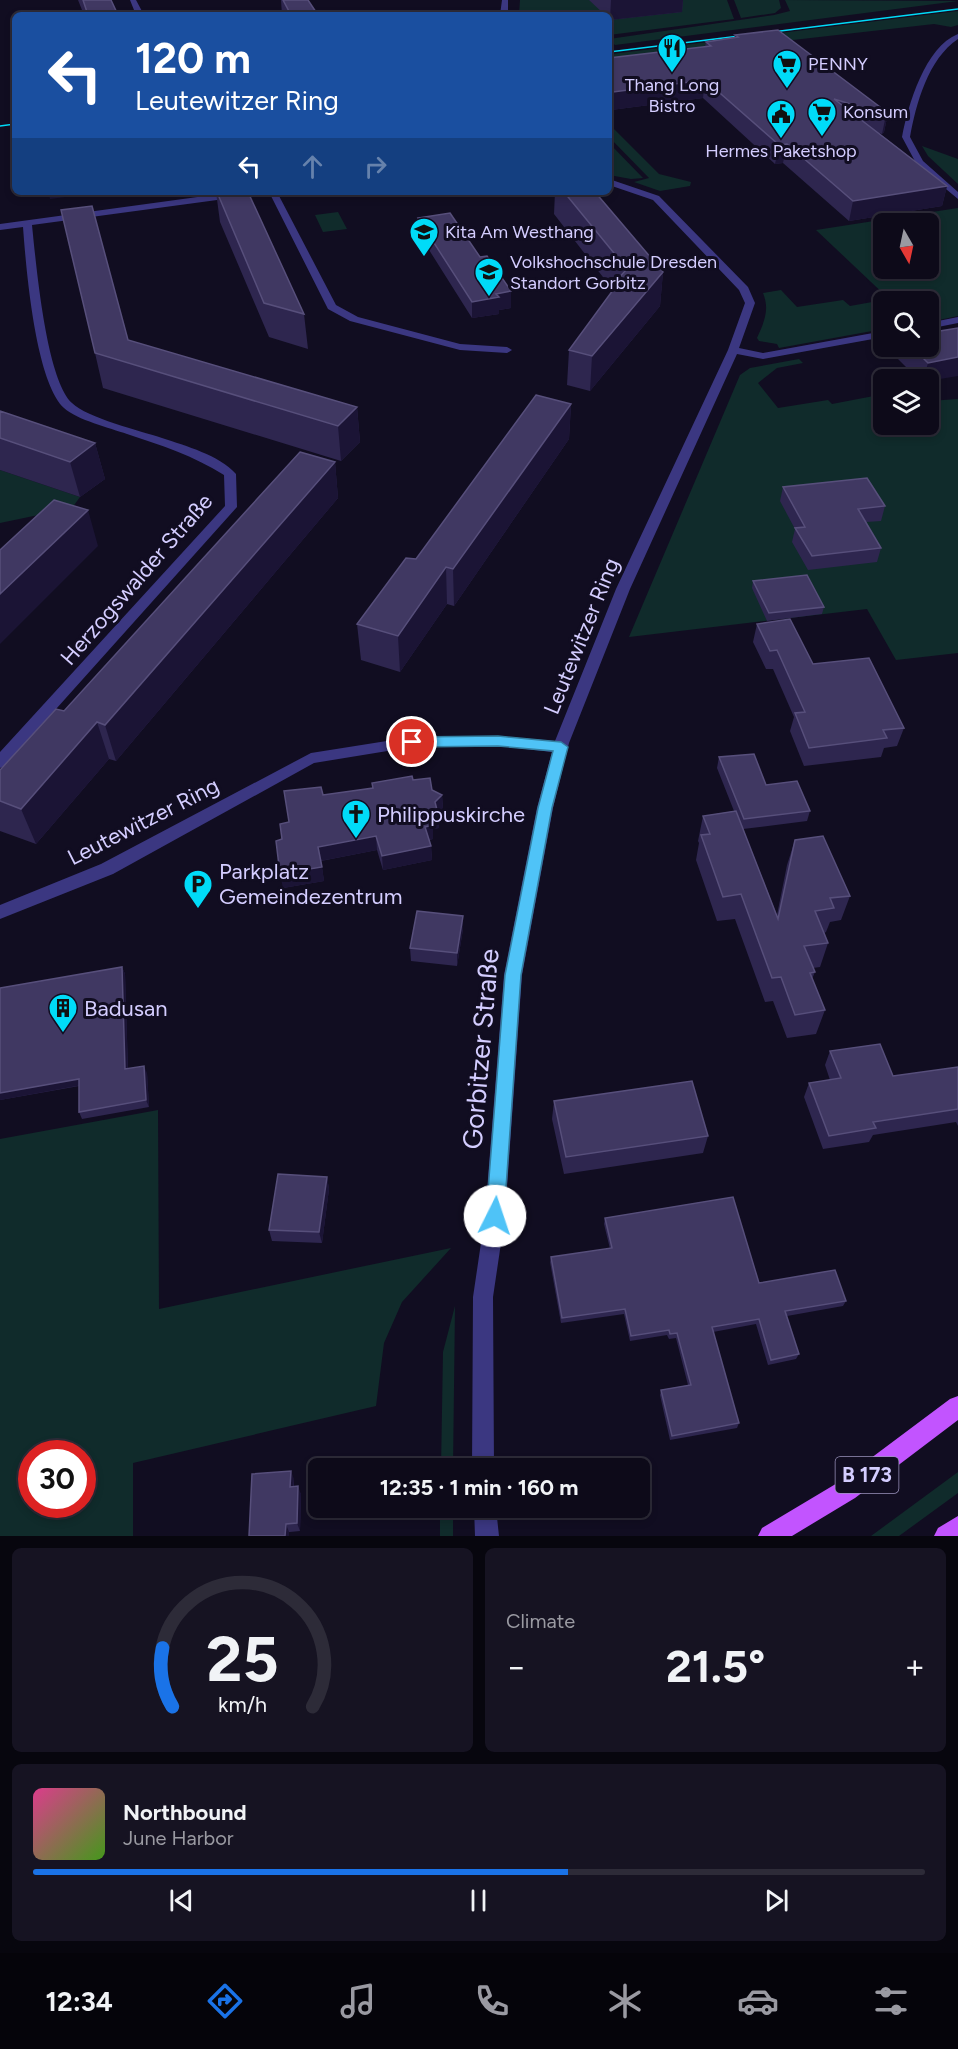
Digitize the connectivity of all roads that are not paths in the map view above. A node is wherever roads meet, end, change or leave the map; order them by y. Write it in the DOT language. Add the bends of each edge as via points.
graph roads {
  1 [pos="958,36"];
  2 [pos="612,183"];
  3 [pos="232,195"];
  4 [pos="275,195"];
  5 [pos="958,196"];
  6 [pos="27,223"];
  7 [pos="0,227"];
  8 [pos="958,320"];
  9 [pos="939,324"];
  10 [pos="873,336"];
  11 [pos="507,350"];
  12 [pos="733,350"];
  13 [pos="561,747"];
  14 [pos="0,762"];
  15 [pos="0,912"];
  16 [pos="958,1407"];
  17 [pos="483,1458"];
  18 [pos="486,1518"];
  19 [pos="958,1527"];
  20 [pos="487,1536"];
  21 [pos="770,1536"];
  22 [pos="946,1536"];
  1 -- 5 [label="street" via="944,44 935,57 906,137 916,159"];
  2 -- 12 [label="street, Leutewitzer Ring" via="656,198 744,289 750,303"];
  3 -- 6 [label="street"];
  4 -- 11 [label="street" via="332,307 342,314 460,347"];
  6 -- 7 [label="street"];
  6 -- 14 [label="street, Herzogswalder Straße" via="53,377 67,405 210,459 231,474 232,490 231,507"];
  8 -- 9 [label="street"];
  10 -- 12 [label="street" via="763,356"];
  12 -- 13 [label="street, Leutewitzer Ring" via="622,589"];
  13 -- 15 [label="street, Leutewitzer Ring" via="498,741 412,742 311,759 107,869"];
  13 -- 17 [label="street, Gorbitzer Straße" via="545,808 513,975 495,1216 483,1297"];
  16 -- 21 [label="main road, B 173" via="847,1490"];
  18 -- 20 [label="street"];
  19 -- 22 [label="main road"];
}
